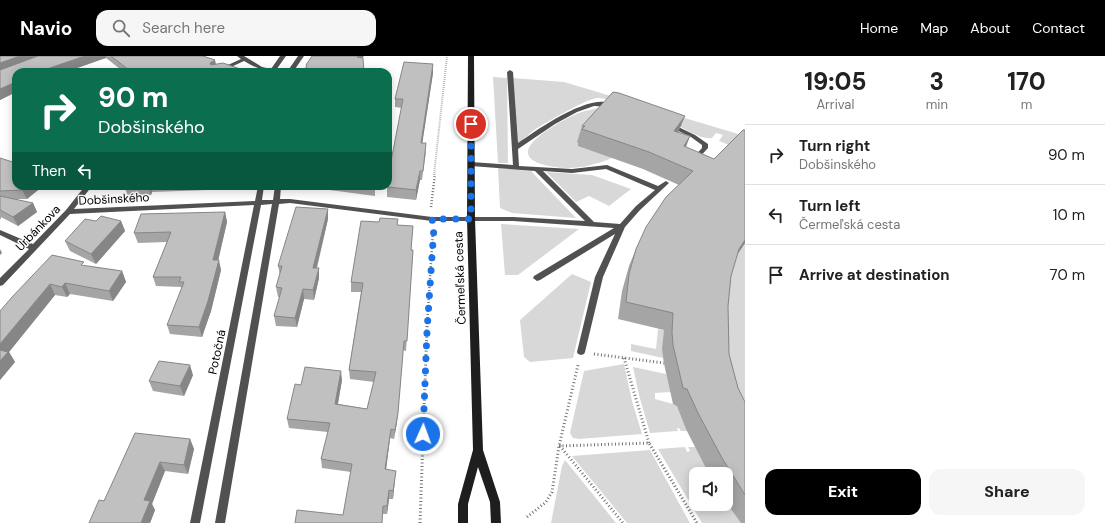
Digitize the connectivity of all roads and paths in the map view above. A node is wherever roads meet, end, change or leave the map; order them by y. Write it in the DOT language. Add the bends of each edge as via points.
graph roads {
  1 [pos="282,56"];
  2 [pos="301,56"];
  3 [pos="447,56"];
  4 [pos="471,56"];
  5 [pos="242,57"];
  6 [pos="223,68"];
  7 [pos="260,68"];
  8 [pos="274,68"];
  9 [pos="293,68"];
  10 [pos="510,72"];
  11 [pos="617,106"];
  12 [pos="660,122"];
  13 [pos="515,148"];
  14 [pos="471,164"];
  15 [pos="690,164"];
  16 [pos="516,166"];
  17 [pos="537,169"];
  18 [pos="666,183"];
  19 [pos="658,189"];
  20 [pos="86,190"];
  21 [pos="260,190"];
  22 [pos="278,190"];
  23 [pos="276,202"];
  24 [pos="258,203"];
  25 [pos="68,212"];
  26 [pos="432,219"];
  27 [pos="471,219"];
  28 [pos="592,224"];
  29 [pos="622,226"];
  30 [pos="0,232"];
  31 [pos="34,248"];
  32 [pos="537,278"];
  33 [pos="0,283"];
  34 [pos="581,352"];
  35 [pos="624,358"];
  36 [pos="664,363"];
  37 [pos="649,443"];
  38 [pos="559,446"];
  39 [pos="478,450"];
  40 [pos="527,517"];
  41 [pos="195,523"];
  42 [pos="220,523"];
  43 [pos="420,523"];
  44 [pos="463,523"];
  45 [pos="496,523"];
  46 [pos="623,523"];
  47 [pos="697,523"];
  1 -- 8 [label="street"];
  2 -- 9 [label="street"];
  3 -- 26 [label="path"];
  4 -- 14 [label="main road, Čermeľská cesta"];
  5 -- 6 [label="street"];
  5 -- 7 [label="street"];
  10 -- 13 [label="street"];
  11 -- 13 [label="street" via="593,104 580,109"];
  12 -- 15 [label="street" via="683,131 705,144 705,148"];
  13 -- 16 [label="street"];
  14 -- 16 [label="street"];
  14 -- 27 [label="main road, Čermeľská cesta"];
  16 -- 17 [label="street"];
  17 -- 19 [label="street" via="572,171 607,167"];
  17 -- 28 [label="street"];
  18 -- 19 [label="street"];
  19 -- 29 [label="street"];
  20 -- 25 [label="street, Urbánkova"];
  21 -- 24 [label="street, Potočná"];
  22 -- 23 [label="street"];
  23 -- 24 [label="street, Dobšinského"];
  23 -- 26 [label="street, Dobšinského" via="290,201"];
  23 -- 42 [label="street"];
  24 -- 25 [label="street, Dobšinského"];
  24 -- 41 [label="street, Potočná"];
  25 -- 31 [label="street, Urbánkova"];
  26 -- 27 [label="street, Dobšinského"];
  26 -- 43 [label="path" via="434,227 427,331"];
  27 -- 28 [label="street, Dobšinského"];
  27 -- 39 [label="main road, Čermeľská cesta"];
  28 -- 29 [label="street, Dobšinského"];
  29 -- 32 [label="street"];
  29 -- 34 [label="street" via="599,277"];
  30 -- 31 [label="street"];
  31 -- 33 [label="street, Urbánkova"];
  34 -- 35 [label="path"];
  34 -- 38 [label="path"];
  35 -- 36 [label="path"];
  35 -- 37 [label="path"];
  37 -- 38 [label="path"];
  37 -- 47 [label="path"];
  38 -- 40 [label="path" via="552,492 546,502"];
  38 -- 46 [label="path"];
  39 -- 44 [label="main road, Čermeľská cesta" via="463,504"];
  39 -- 45 [label="main road, Čermeľská cesta" via="495,502"];
}
